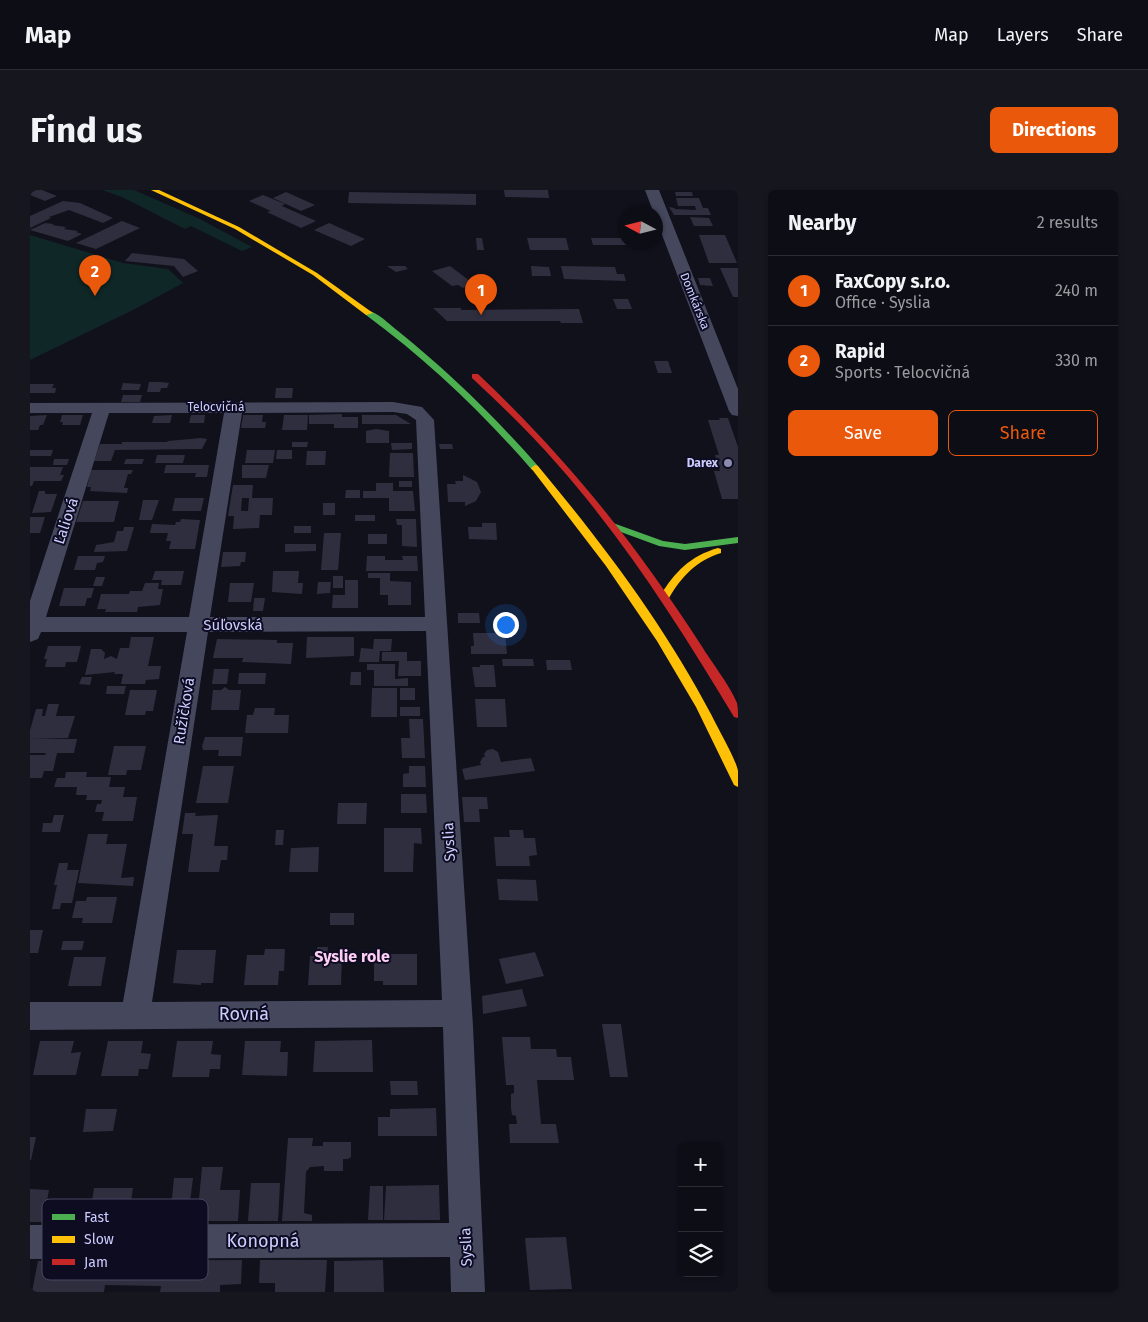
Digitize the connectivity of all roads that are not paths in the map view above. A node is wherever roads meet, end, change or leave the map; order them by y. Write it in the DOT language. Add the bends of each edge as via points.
graph roads {
  1 [pos="154,190"];
  2 [pos="652,190"];
  3 [pos="466,368"];
  4 [pos="234,407"];
  5 [pos="30,408"];
  6 [pos="102,408"];
  7 [pos="403,408"];
  8 [pos="738,411"];
  9 [pos="613,526"];
  10 [pos="738,540"];
  11 [pos="738,548"];
  12 [pos="665,596"];
  13 [pos="437,624"];
  14 [pos="198,625"];
  15 [pos="31,628"];
  16 [pos="738,714"];
  17 [pos="738,782"];
  18 [pos="457,1013"];
  19 [pos="135,1015"];
  20 [pos="30,1016"];
  21 [pos="466,1240"];
  22 [pos="208,1241"];
  23 [pos="468,1292"];
  1 -- 17 [label="highway" via="213,216 300,264 384,322 486,413 552,485 637,601 678,666"];
  2 -- 8 [label="street, Domkárska"];
  3 -- 9 [label="highway" via="546,446"];
  4 -- 6 [label="street, Telocvičná"];
  4 -- 7 [label="street, Telocvičná"];
  4 -- 14 [label="street, Ružičková"];
  5 -- 6 [label="street, Telocvičná"];
  6 -- 15 [label="street, Ľaliová"];
  7 -- 13 [label="street, Syslia" via="418,412 425,420"];
  9 -- 10 [label="highway" via="662,544 685,547"];
  9 -- 12 [label="highway"];
  11 -- 12 [label="highway" via="712,552 690,562 678,574"];
  12 -- 16 [label="highway"];
  13 -- 14 [label="street, Súľovská"];
  13 -- 18 [label="street, Syslia"];
  14 -- 15 [label="street, Súľovská"];
  14 -- 19 [label="street, Ružičková"];
  18 -- 19 [label="street, Rovná"];
  18 -- 21 [label="street, Syslia"];
  19 -- 20 [label="street, Rovná"];
  21 -- 22 [label="street, Konopná"];
  21 -- 23 [label="street, Syslia"];
}
